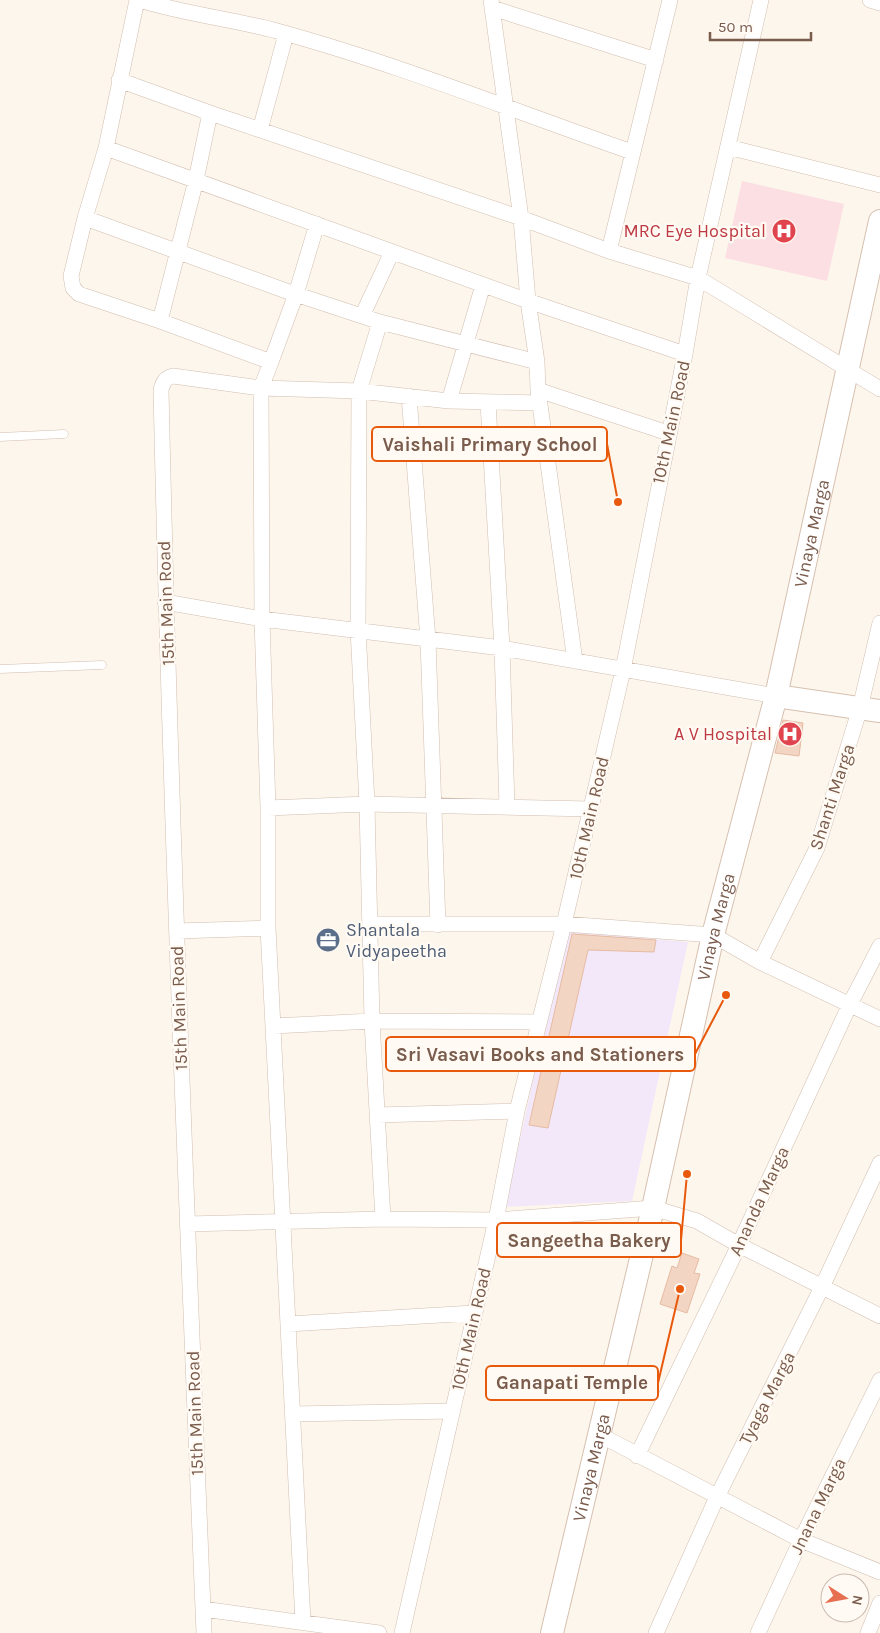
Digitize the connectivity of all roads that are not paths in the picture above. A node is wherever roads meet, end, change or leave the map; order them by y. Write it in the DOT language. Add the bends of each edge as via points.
graph roads {
  1 [pos="139,0"];
  2 [pos="670,0"];
  3 [pos="761,0"];
  4 [pos="870,0"];
  5 [pos="880,3"];
  6 [pos="491,4"];
  7 [pos="286,34"];
  8 [pos="656,60"];
  9 [pos="119,80"];
  10 [pos="506,108"];
  11 [pos="210,113"];
  12 [pos="260,130"];
  13 [pos="728,147"];
  14 [pos="106,148"];
  15 [pos="632,152"];
  16 [pos="196,180"];
  17 [pos="880,185"];
  18 [pos="85,218"];
  19 [pos="521,218"];
  20 [pos="880,221"];
  21 [pos="317,224"];
  22 [pos="177,251"];
  23 [pos="609,251"];
  24 [pos="392,252"];
  25 [pos="698,278"];
  26 [pos="483,285"];
  27 [pos="296,294"];
  28 [pos="528,301"];
  29 [pos="362,316"];
  30 [pos="160,321"];
  31 [pos="380,322"];
  32 [pos="465,345"];
  33 [pos="685,354"];
  34 [pos="271,362"];
  35 [pos="537,362"];
  36 [pos="846,370"];
  37 [pos="261,388"];
  38 [pos="880,389"];
  39 [pos="360,391"];
  40 [pos="409,396"];
  41 [pos="539,397"];
  42 [pos="449,401"];
  43 [pos="488,402"];
  44 [pos="668,433"];
  45 [pos="64,434"];
  46 [pos="0,437"];
  47 [pos="165,602"];
  48 [pos="262,619"];
  49 [pos="880,623"];
  50 [pos="358,629"];
  51 [pos="428,640"];
  52 [pos="502,648"];
  53 [pos="575,661"];
  54 [pos="102,665"];
  55 [pos="0,669"];
  56 [pos="623,670"];
  57 [pos="776,696"];
  58 [pos="870,709"];
  59 [pos="367,804"];
  60 [pos="433,805"];
  61 [pos="507,806"];
  62 [pos="268,808"];
  63 [pos="591,809"];
  64 [pos="371,924"];
  65 [pos="564,924"];
  66 [pos="438,925"];
  67 [pos="268,928"];
  68 [pos="176,930"];
  69 [pos="714,934"];
  70 [pos="880,946"];
  71 [pos="760,962"];
  72 [pos="850,1004"];
  73 [pos="880,1019"];
  74 [pos="372,1021"];
  75 [pos="538,1022"];
  76 [pos="273,1026"];
  77 [pos="517,1111"];
  78 [pos="377,1115"];
  79 [pos="880,1163"];
  80 [pos="653,1208"];
  81 [pos="383,1220"];
  82 [pos="496,1220"];
  83 [pos="283,1223"];
  84 [pos="187,1224"];
  85 [pos="739,1245"];
  86 [pos="822,1287"];
  87 [pos="474,1313"];
  88 [pos="880,1316"];
  89 [pos="288,1324"];
  90 [pos="880,1380"];
  91 [pos="452,1412"];
  92 [pos="293,1414"];
  93 [pos="598,1434"];
  94 [pos="637,1456"];
  95 [pos="717,1498"];
  96 [pos="800,1540"];
  97 [pos="880,1572"];
  98 [pos="880,1603"];
  99 [pos="203,1609"];
  100 [pos="303,1622"];
  101 [pos="204,1633"];
  102 [pos="379,1633"];
  103 [pos="402,1633"];
  104 [pos="552,1633"];
  105 [pos="656,1633"];
  106 [pos="758,1633"];
  107 [pos="868,1633"];
  1 -- 7 [label="street"];
  1 -- 9 [label="street"];
  2 -- 8 [label="street"];
  3 -- 13 [label="street, 10th Main Road"];
  4 -- 5 [label="street"];
  6 -- 8 [label="street"];
  6 -- 10 [label="street"];
  7 -- 10 [label="street" via="395,67"];
  7 -- 12 [label="street"];
  8 -- 15 [label="street"];
  9 -- 11 [label="street"];
  9 -- 14 [label="street"];
  10 -- 15 [label="street"];
  10 -- 19 [label="street"];
  11 -- 12 [label="street"];
  11 -- 16 [label="street"];
  12 -- 19 [label="street"];
  13 -- 17 [label="street"];
  13 -- 25 [label="street, 10th Main Road"];
  14 -- 16 [label="street"];
  14 -- 18 [label="street"];
  15 -- 23 [label="street"];
  16 -- 21 [label="street"];
  16 -- 22 [label="street"];
  18 -- 22 [label="street"];
  18 -- 30 [label="street" via="71,276 74,291"];
  19 -- 23 [label="street"];
  19 -- 28 [label="street"];
  20 -- 36 [label="street, Vinaya Marga"];
  21 -- 24 [label="street"];
  21 -- 27 [label="street"];
  22 -- 27 [label="street"];
  22 -- 30 [label="street"];
  23 -- 25 [label="street"];
  24 -- 26 [label="street"];
  24 -- 29 [label="street"];
  25 -- 33 [label="street, 10th Main Road"];
  25 -- 36 [label="street"];
  26 -- 28 [label="street"];
  26 -- 32 [label="street"];
  27 -- 29 [label="street"];
  27 -- 34 [label="street"];
  28 -- 33 [label="street"];
  28 -- 35 [label="street"];
  29 -- 31 [label="street"];
  30 -- 34 [label="street"];
  31 -- 32 [label="street"];
  31 -- 39 [label="street"];
  32 -- 35 [label="street"];
  32 -- 42 [label="street"];
  33 -- 44 [label="street, 10th Main Road"];
  34 -- 37 [label="street"];
  35 -- 41 [label="street"];
  36 -- 38 [label="street"];
  36 -- 57 [label="street, Vinaya Marga"];
  37 -- 39 [label="street"];
  37 -- 47 [label="street, 15th Main Road" via="173,376 162,383"];
  37 -- 48 [label="street"];
  39 -- 40 [label="street"];
  39 -- 50 [label="street"];
  40 -- 42 [label="street"];
  40 -- 51 [label="street"];
  41 -- 43 [label="street"];
  41 -- 44 [label="street"];
  41 -- 53 [label="street"];
  42 -- 43 [label="street"];
  43 -- 52 [label="street"];
  44 -- 56 [label="street, 10th Main Road"];
  45 -- 46 [label="lane"];
  47 -- 48 [label="street"];
  47 -- 68 [label="street, 15th Main Road"];
  48 -- 50 [label="street"];
  48 -- 62 [label="street"];
  49 -- 58 [label="street, Shanti Marga"];
  50 -- 51 [label="street"];
  50 -- 59 [label="street"];
  51 -- 52 [label="street"];
  51 -- 60 [label="street"];
  52 -- 53 [label="street"];
  52 -- 61 [label="street"];
  53 -- 56 [label="street"];
  54 -- 55 [label="lane"];
  56 -- 57 [label="street"];
  56 -- 63 [label="street, 10th Main Road"];
  57 -- 58 [label="street"];
  57 -- 69 [label="street, Vinaya Marga"];
  58 -- 71 [label="street, Shanti Marga" via="817,848"];
  59 -- 60 [label="street"];
  59 -- 62 [label="street"];
  59 -- 64 [label="street"];
  60 -- 61 [label="street"];
  60 -- 66 [label="street"];
  61 -- 63 [label="street"];
  62 -- 67 [label="street"];
  63 -- 65 [label="street, 10th Main Road"];
  64 -- 66 [label="street"];
  64 -- 74 [label="street"];
  65 -- 66 [label="street"];
  65 -- 69 [label="street"];
  65 -- 75 [label="street, 10th Main Road"];
  67 -- 68 [label="street"];
  67 -- 76 [label="street"];
  68 -- 84 [label="street, 15th Main Road"];
  69 -- 71 [label="street"];
  69 -- 80 [label="street, Vinaya Marga"];
  70 -- 72 [label="street, Ananda Marga"];
  71 -- 72 [label="street"];
  72 -- 73 [label="street"];
  72 -- 85 [label="street, Ananda Marga"];
  74 -- 75 [label="street"];
  74 -- 76 [label="street"];
  74 -- 78 [label="street"];
  75 -- 77 [label="street, 10th Main Road"];
  76 -- 83 [label="street"];
  77 -- 78 [label="street"];
  77 -- 82 [label="street, 10th Main Road"];
  78 -- 81 [label="street"];
  79 -- 86 [label="street, Tyaga Marga"];
  80 -- 82 [label="street"];
  80 -- 85 [label="street" via="697,1221"];
  80 -- 93 [label="street, Vinaya Marga"];
  81 -- 82 [label="street"];
  81 -- 83 [label="street"];
  82 -- 87 [label="street, 10th Main Road"];
  83 -- 84 [label="street"];
  83 -- 89 [label="street"];
  84 -- 99 [label="street, 15th Main Road"];
  85 -- 86 [label="street"];
  85 -- 94 [label="street, Ananda Marga"];
  86 -- 88 [label="street"];
  86 -- 95 [label="street, Tyaga Marga"];
  87 -- 89 [label="street"];
  87 -- 91 [label="street, 10th Main Road"];
  89 -- 92 [label="street"];
  90 -- 96 [label="street, Jnana Marga"];
  91 -- 92 [label="street"];
  91 -- 103 [label="street, 10th Main Road"];
  92 -- 100 [label="street"];
  93 -- 94 [label="street"];
  93 -- 104 [label="street, Vinaya Marga"];
  94 -- 95 [label="street"];
  95 -- 96 [label="street"];
  95 -- 105 [label="street, Tyaga Marga"];
  96 -- 97 [label="street"];
  96 -- 106 [label="street, Jnana Marga"];
  98 -- 107 [label="street"];
  99 -- 100 [label="street"];
  99 -- 101 [label="street, 15th Main Road"];
  100 -- 102 [label="street"];
}
